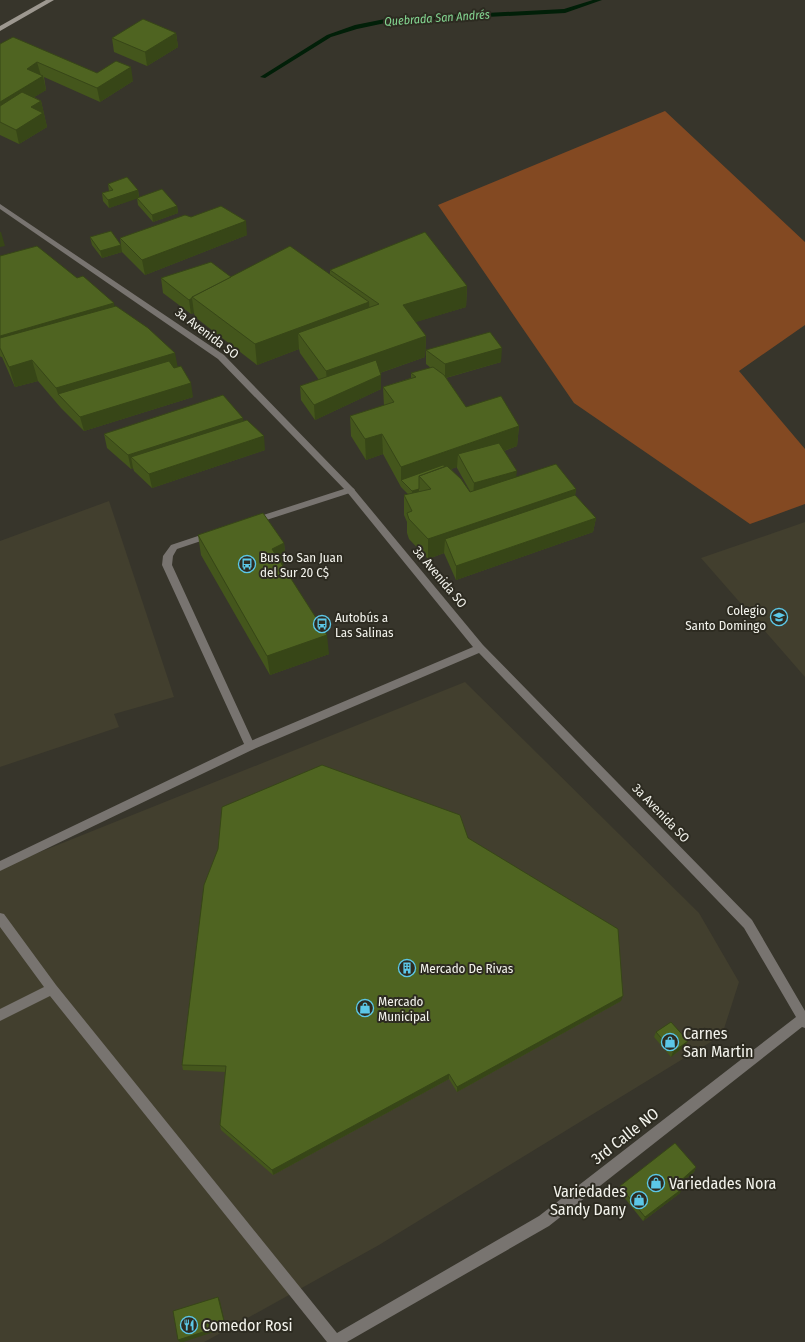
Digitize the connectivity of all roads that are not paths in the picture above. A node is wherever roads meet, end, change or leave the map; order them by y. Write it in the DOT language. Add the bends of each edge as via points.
graph roads {
  1 [pos="52,0"];
  2 [pos="0,29"];
  3 [pos="0,206"];
  4 [pos="350,490"];
  5 [pos="247,523"];
  6 [pos="218,532"];
  7 [pos="480,648"];
  8 [pos="250,746"];
  9 [pos="0,866"];
  10 [pos="0,918"];
  11 [pos="52,989"];
  12 [pos="0,1015"];
  13 [pos="804,1019"];
  14 [pos="335,1342"];
  1 -- 2 [label="main road"];
  3 -- 4 [label="street, 3a Avenida SO" via="220,358"];
  4 -- 5 [label="street"];
  4 -- 7 [label="street, 3a Avenida SO"];
  6 -- 8 [label="street" via="174,547 168,556 168,565"];
  7 -- 8 [label="street"];
  7 -- 13 [label="street, 3a Avenida SO" via="748,924"];
  8 -- 9 [label="street"];
  10 -- 11 [label="street"];
  11 -- 12 [label="street"];
  11 -- 14 [label="street"];
  13 -- 14 [label="street, 3rd Calle NO" via="544,1221"];
}
